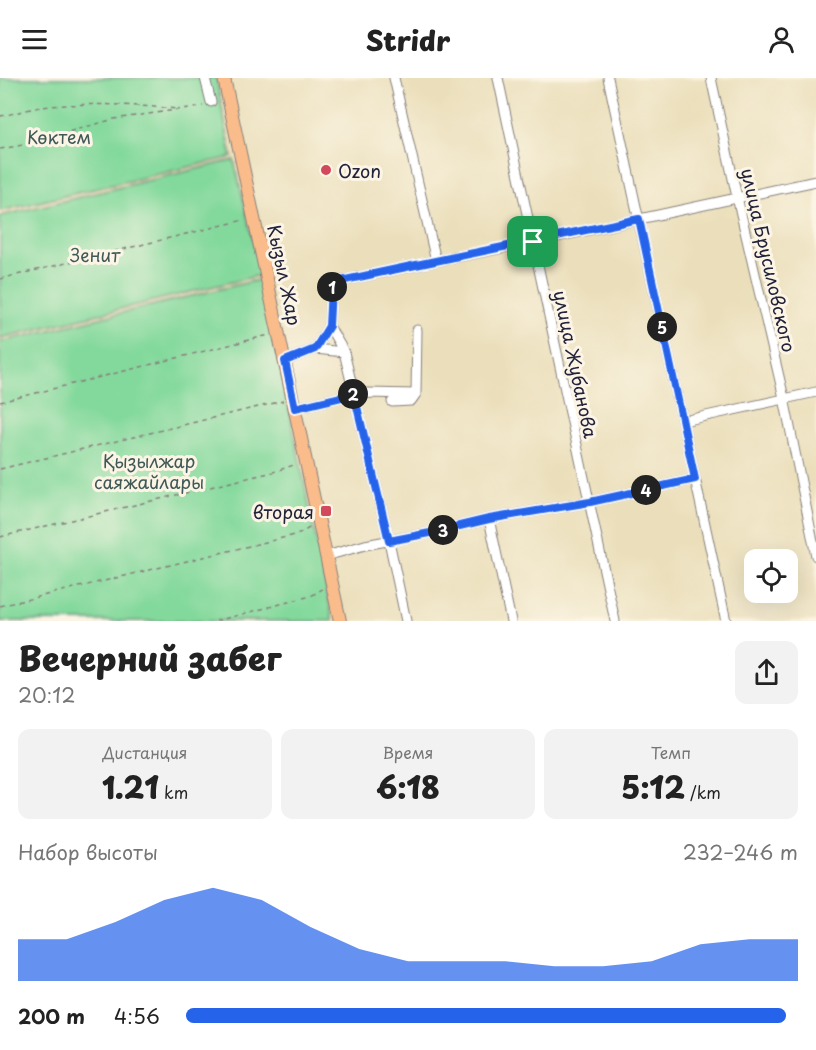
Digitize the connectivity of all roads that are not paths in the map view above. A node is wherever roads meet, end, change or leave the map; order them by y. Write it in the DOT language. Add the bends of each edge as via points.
graph roads {
  1 [pos="205,78"];
  2 [pos="224,78"];
  3 [pos="394,78"];
  4 [pos="498,78"];
  5 [pos="608,78"];
  6 [pos="711,78"];
  7 [pos="211,102"];
  8 [pos="816,181"];
  9 [pos="737,197"];
  10 [pos="639,219"];
  11 [pos="533,242"];
  12 [pos="434,257"];
  13 [pos="329,326"];
  14 [pos="417,330"];
  15 [pos="315,349"];
  16 [pos="344,352"];
  17 [pos="285,361"];
  18 [pos="816,392"];
  19 [pos="354,394"];
  20 [pos="416,394"];
  21 [pos="784,398"];
  22 [pos="294,402"];
  23 [pos="393,402"];
  24 [pos="682,421"];
  25 [pos="695,479"];
  26 [pos="590,502"];
  27 [pos="489,519"];
  28 [pos="389,541"];
  29 [pos="326,556"];
  30 [pos="816,556"];
  31 [pos="340,621"];
  32 [pos="406,621"];
  33 [pos="511,621"];
  34 [pos="615,621"];
  35 [pos="726,621"];
  1 -- 7 [label="street"];
  2 -- 17 [label="main road, Кызыл Жар"];
  3 -- 12 [label="street"];
  4 -- 11 [label="street, улица Жубанова"];
  5 -- 10 [label="street"];
  6 -- 9 [label="street, улица Брусиловского"];
  8 -- 9 [label="street"];
  9 -- 10 [label="street"];
  9 -- 21 [label="street, улица Брусиловского"];
  10 -- 11 [label="street"];
  10 -- 24 [label="street"];
  11 -- 12 [label="street"];
  11 -- 26 [label="street, улица Жубанова"];
  12 -- 13 [label="street, Кызыл Жар" via="336,282 331,288"];
  13 -- 15 [label="street, Кызыл Жар"];
  13 -- 16 [label="street"];
  14 -- 20 [label="street"];
  15 -- 16 [label="street"];
  15 -- 17 [label="street, Кызыл Жар"];
  16 -- 19 [label="street"];
  17 -- 22 [label="main road, Кызыл Жар"];
  18 -- 21 [label="street"];
  19 -- 20 [label="street"];
  19 -- 22 [label="street"];
  19 -- 28 [label="street"];
  20 -- 23 [label="street" via="411,401"];
  21 -- 24 [label="street"];
  21 -- 30 [label="street, улица Брусиловского"];
  22 -- 29 [label="main road, Кызыл Жар"];
  24 -- 25 [label="street"];
  25 -- 26 [label="street"];
  25 -- 35 [label="street"];
  26 -- 27 [label="street"];
  26 -- 34 [label="street, улица Жубанова"];
  27 -- 28 [label="street"];
  27 -- 33 [label="street"];
  28 -- 29 [label="street"];
  28 -- 32 [label="street"];
  29 -- 31 [label="main road, Кызыл Жар"];
}
